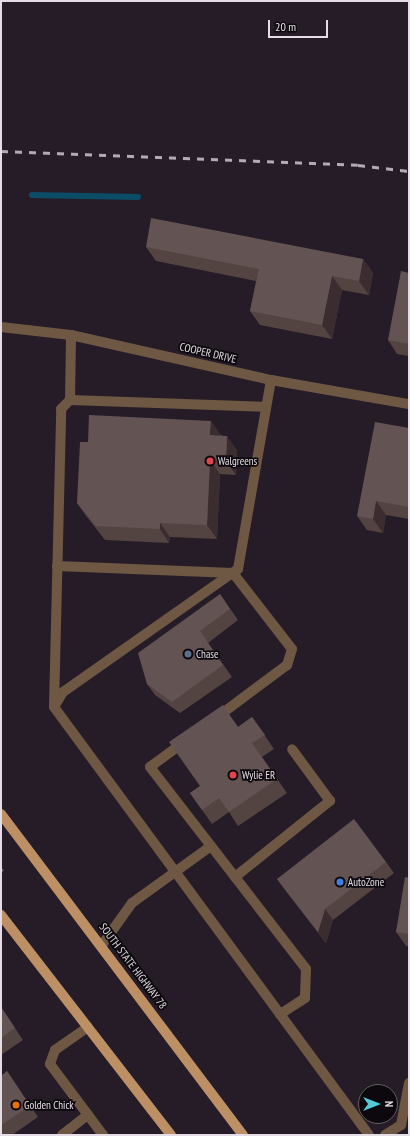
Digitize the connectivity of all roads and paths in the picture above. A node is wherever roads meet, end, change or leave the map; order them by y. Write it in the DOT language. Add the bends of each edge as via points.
graph roads {
  1 [pos="1,327"];
  2 [pos="71,335"];
  3 [pos="271,380"];
  4 [pos="70,400"];
  5 [pos="409,404"];
  6 [pos="266,407"];
  7 [pos="57,566"];
  8 [pos="232,573"];
  9 [pos="54,707"];
  10 [pos="206,725"];
  11 [pos="194,735"];
  12 [pos="292,749"];
  13 [pos="1,814"];
  14 [pos="211,846"];
  15 [pos="176,874"];
  16 [pos="234,877"];
  17 [pos="1,915"];
  18 [pos="102,945"];
  19 [pos="280,1014"];
  20 [pos="88,1027"];
  21 [pos="409,1083"];
  22 [pos="406,1112"];
  23 [pos="88,1115"];
  24 [pos="62,1135"];
  25 [pos="103,1135"];
  26 [pos="171,1135"];
  27 [pos="243,1135"];
  28 [pos="369,1135"];
  29 [pos="385,1135"];
  1 -- 2 [label="street, COOPER DRIVE"];
  2 -- 3 [label="street, COOPER DRIVE"];
  2 -- 4 [label="street"];
  3 -- 5 [label="street, COOPER DRIVE"];
  3 -- 6 [label="street"];
  4 -- 6 [label="street"];
  4 -- 7 [label="street" via="61,409"];
  6 -- 8 [label="street" via="238,569"];
  7 -- 8 [label="street"];
  7 -- 9 [label="street"];
  8 -- 9 [label="street" via="63,692"];
  8 -- 10 [label="street" via="292,649 287,665"];
  9 -- 15 [label="street"];
  11 -- 14 [label="street" via="150,767"];
  12 -- 16 [label="street" via="330,802"];
  13 -- 18 [label="main road, SOUTH STATE HIGHWAY 78"];
  14 -- 15 [label="street"];
  14 -- 16 [label="street"];
  15 -- 18 [label="street" via="132,903"];
  15 -- 19 [label="street"];
  16 -- 19 [label="street" via="306,970 304,998"];
  17 -- 20 [label="main road"];
  18 -- 27 [label="main road, SOUTH STATE HIGHWAY 78"];
  19 -- 28 [label="street"];
  20 -- 23 [label="street" via="55,1050 50,1064"];
  20 -- 26 [label="main road"];
  21 -- 22 [label="street"];
  22 -- 29 [label="street" via="401,1125"];
  23 -- 24 [label="street"];
  23 -- 25 [label="street"];
}
